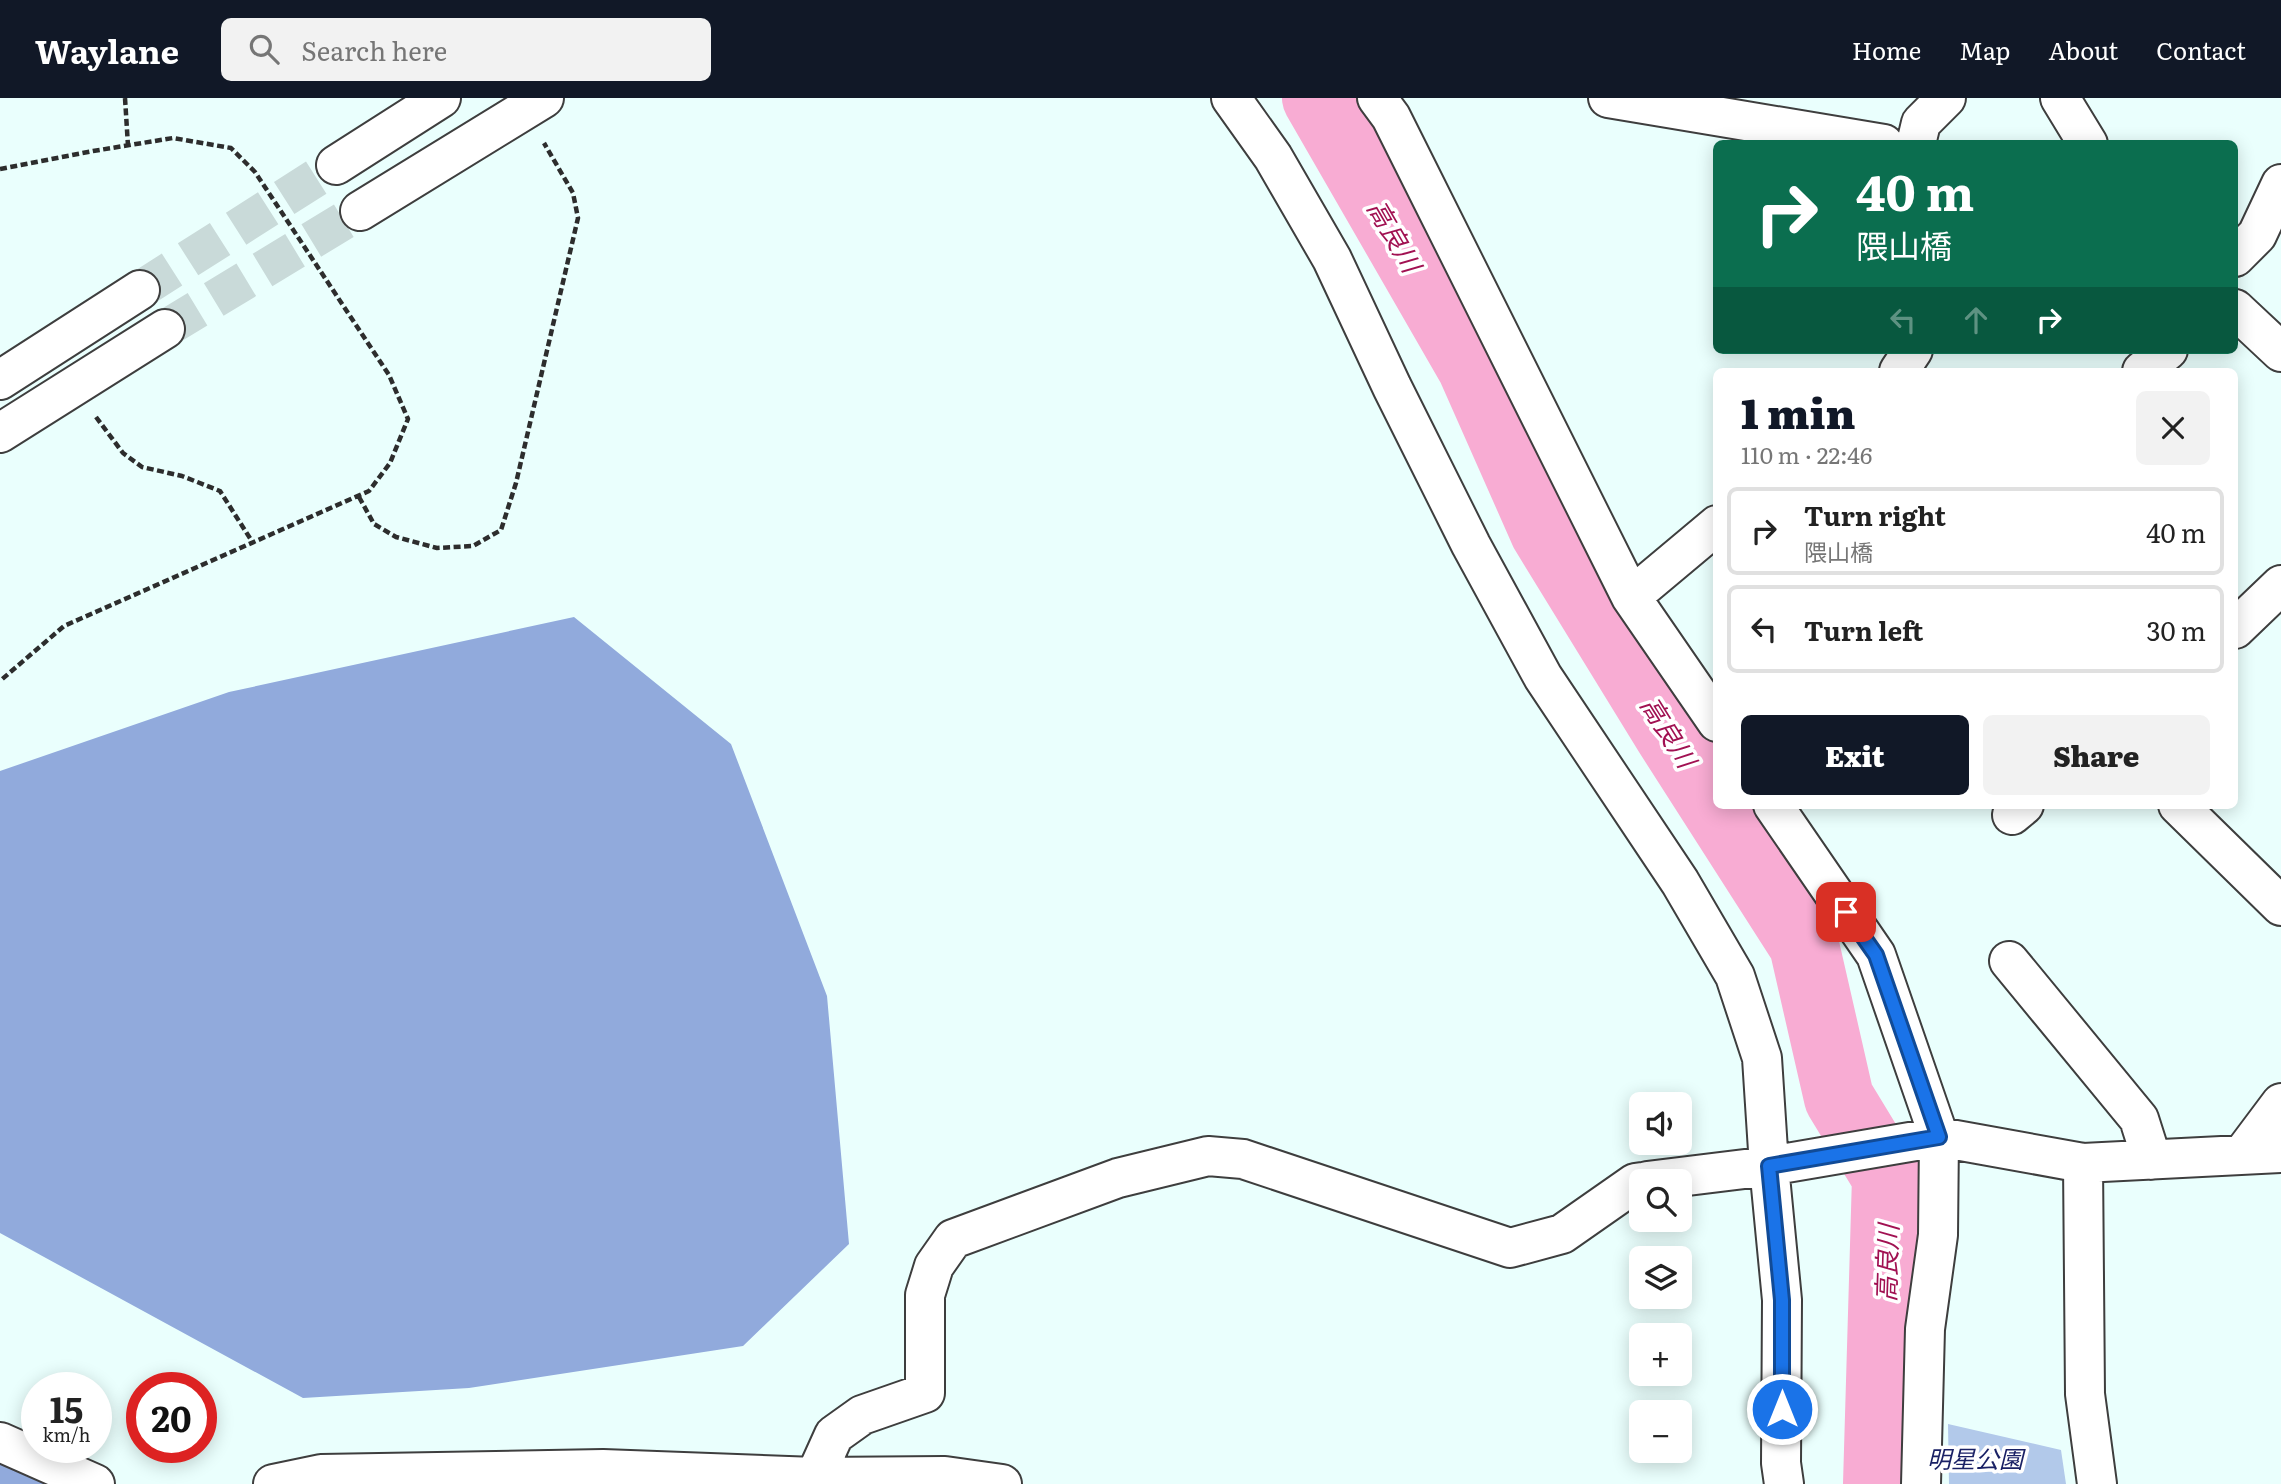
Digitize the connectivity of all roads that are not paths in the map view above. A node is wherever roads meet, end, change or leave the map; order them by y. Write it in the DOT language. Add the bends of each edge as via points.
graph roads {
  1 [pos="441,98"];
  2 [pos="544,98"];
  3 [pos="1231,98"];
  4 [pos="1377,98"];
  5 [pos="1608,98"];
  6 [pos="1946,98"];
  7 [pos="2060,98"];
  8 [pos="1860,140"];
  9 [pos="1917,140"];
  10 [pos="2086,140"];
  11 [pos="335,166"];
  12 [pos="2281,184"];
  13 [pos="360,211"];
  14 [pos="2238,254"];
  15 [pos="140,290"];
  16 [pos="2238,312"];
  17 [pos="165,329"];
  18 [pos="2281,352"];
  19 [pos="2163,354"];
  20 [pos="2146,368"];
  21 [pos="0,380"];
  22 [pos="0,433"];
  23 [pos="1713,528"];
  24 [pos="2281,585"];
  25 [pos="1631,597"];
  26 [pos="2238,626"];
  27 [pos="1713,716"];
  28 [pos="1776,809"];
  29 [pos="2182,809"];
  30 [pos="2281,906"];
  31 [pos="2009,961"];
  32 [pos="2281,1103"];
  33 [pos="1939,1137"];
  34 [pos="2281,1153"];
  35 [pos="2242,1155"];
  36 [pos="2152,1160"];
  37 [pos="2083,1163"];
  38 [pos="1769,1166"];
  39 [pos="1692,1175"];
  40 [pos="1629,1187"];
  41 [pos="0,1442"];
  42 [pos="815,1477"];
  43 [pos="95,1484"];
  44 [pos="273,1484"];
  45 [pos="1002,1484"];
  46 [pos="1784,1484"];
  47 [pos="1922,1484"];
  48 [pos="2097,1484"];
  1 -- 11 [label="street"];
  2 -- 13 [label="street"];
  3 -- 38 [label="street" via="1273,157 1332,259 1471,545 1542,677 1680,882 1735,976 1762,1058"];
  4 -- 25 [label="street" via="1391,117"];
  5 -- 8 [label="street"];
  6 -- 9 [label="street" via="1922,123"];
  7 -- 10 [label="street"];
  12 -- 14 [label="street" via="2257,235"];
  15 -- 21 [label="street"];
  16 -- 18 [label="street"];
  17 -- 22 [label="street"];
  19 -- 20 [label="street"];
  23 -- 25 [label="street"];
  24 -- 26 [label="street"];
  25 -- 27 [label="street"];
  28 -- 33 [label="street" via="1876,955"];
  29 -- 30 [label="street"];
  31 -- 36 [label="street" via="2139,1119"];
  32 -- 35 [label="street"];
  33 -- 37 [label="street"];
  33 -- 38 [label="street"];
  33 -- 47 [label="street" via="1938,1235 1925,1329"];
  34 -- 35 [label="street"];
  35 -- 36 [label="street"];
  36 -- 37 [label="street"];
  37 -- 48 [label="street" via="2085,1394"];
  38 -- 39 [label="street"];
  38 -- 46 [label="street" via="1782,1300"];
  40 -- 42 [label="street" via="1562,1234 1510,1248 1243,1159 1208,1156 1118,1178 953,1239 934,1266 925,1295 925,1393 862,1415 834,1435"];
  41 -- 43 [label="street"];
  42 -- 44 [label="street" via="603,1469 321,1474"];
  42 -- 45 [label="street" via="945,1476"];
}
